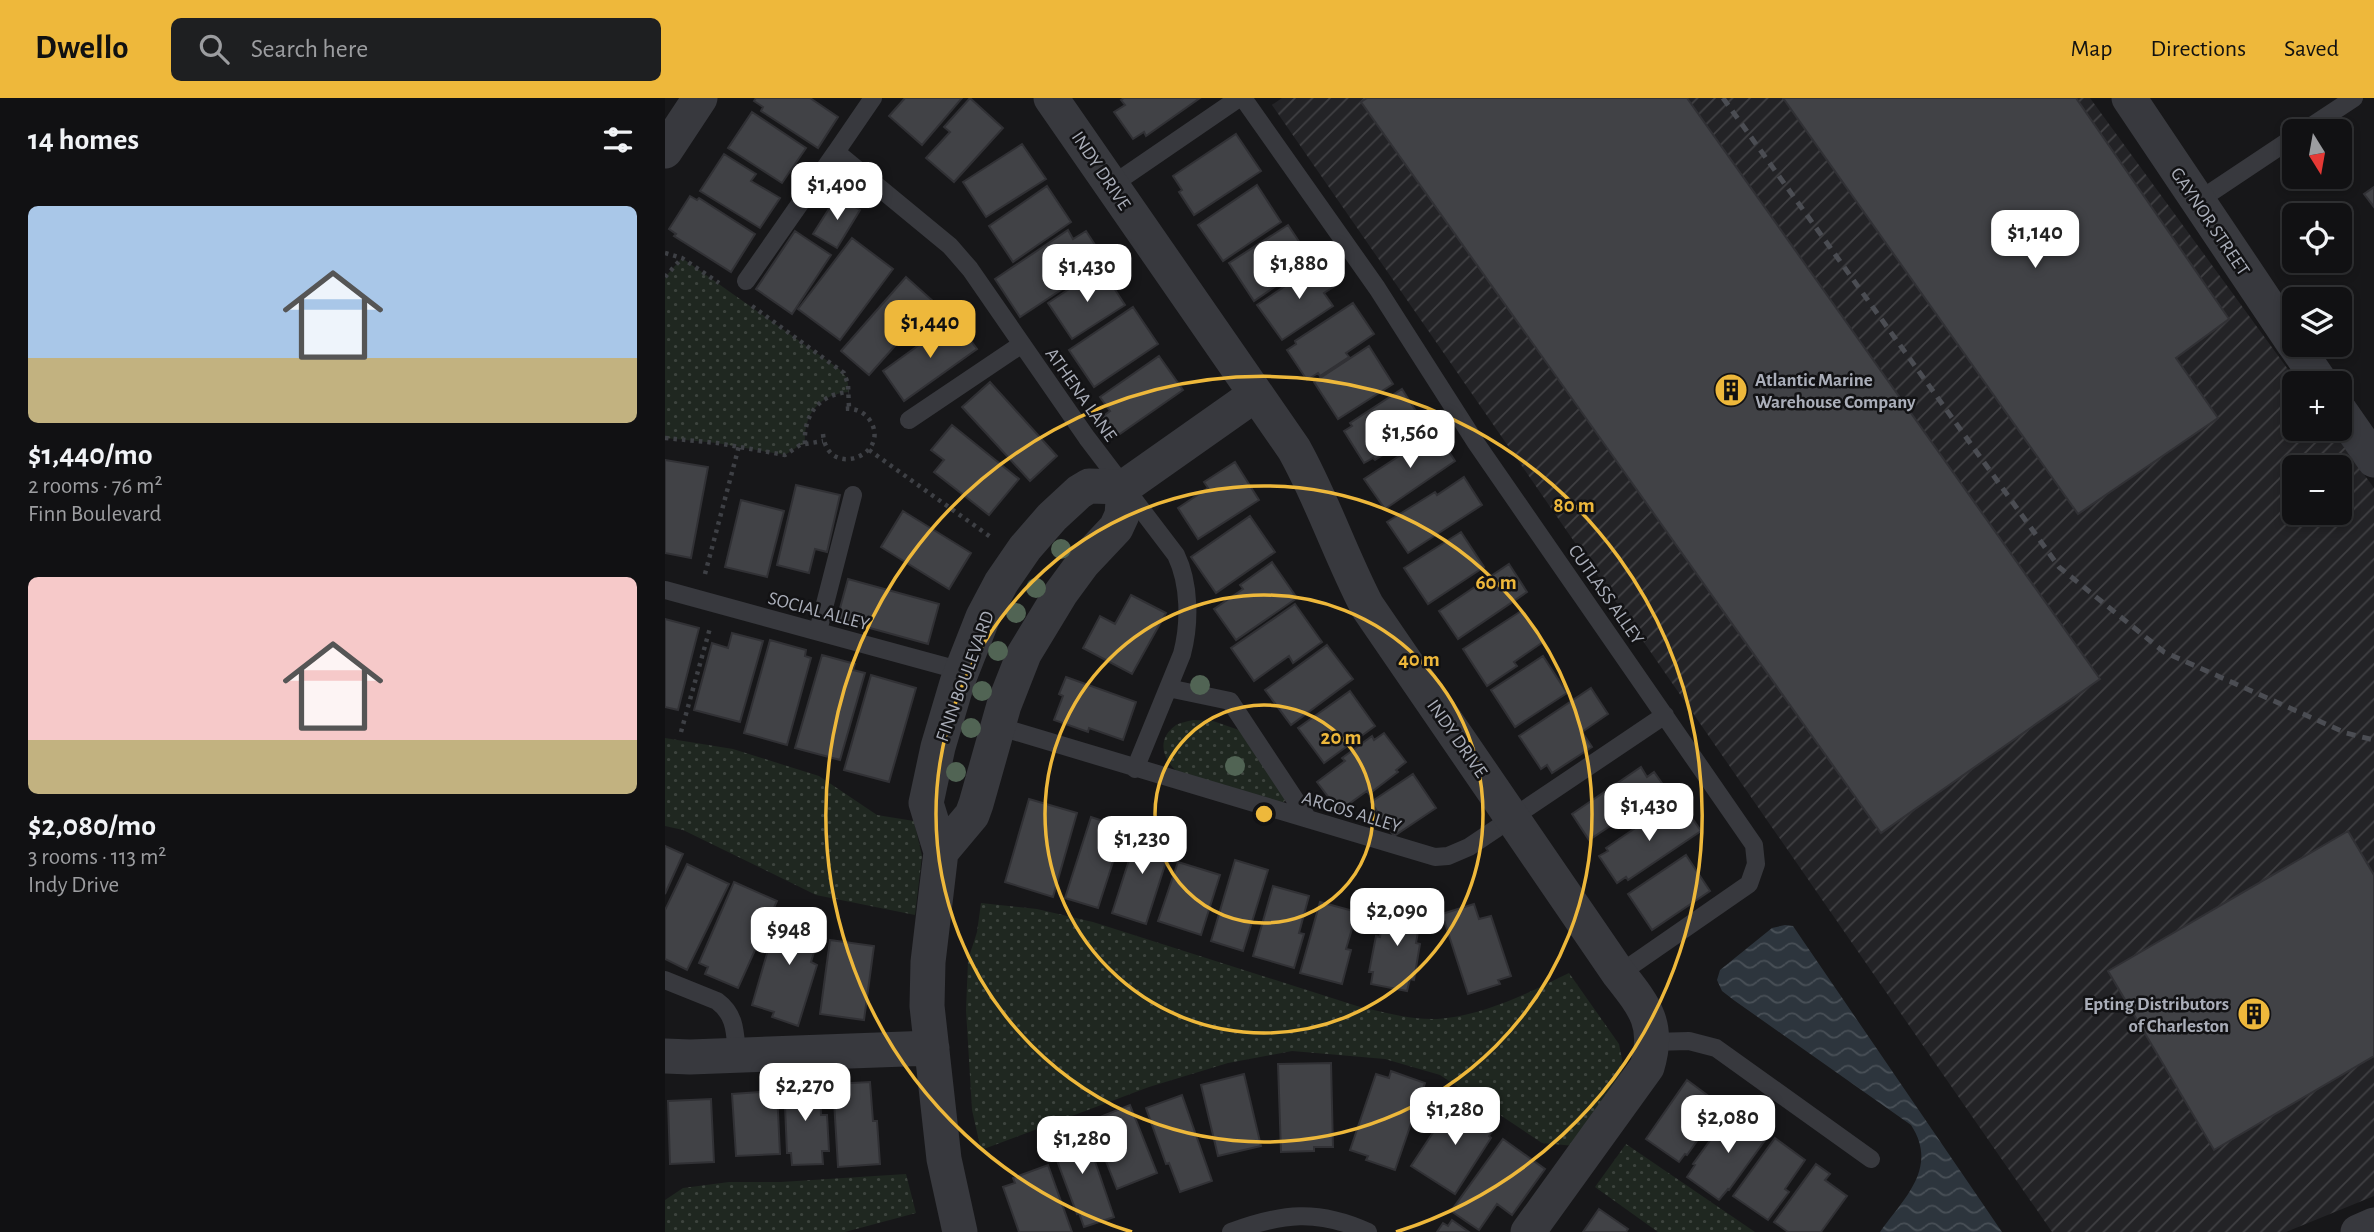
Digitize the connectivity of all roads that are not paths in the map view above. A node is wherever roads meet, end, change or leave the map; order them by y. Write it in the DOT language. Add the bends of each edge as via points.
graph roads {
  1 [pos="700,98"];
  2 [pos="873,98"];
  3 [pos="1051,98"];
  4 [pos="1241,98"];
  5 [pos="2129,98"];
  6 [pos="2354,98"];
  7 [pos="2322,119"];
  8 [pos="2282,146"];
  9 [pos="665,151"];
  10 [pos="836,152"];
  11 [pos="1112,185"];
  12 [pos="2198,201"];
  13 [pos="746,281"];
  14 [pos="2282,325"];
  15 [pos="1022,344"];
  16 [pos="1256,394"];
  17 [pos="909,420"];
  18 [pos="2352,428"];
  19 [pos="2374,460"];
  20 [pos="1124,486"];
  21 [pos="853,495"];
  22 [pos="665,590"];
  23 [pos="818,631"];
  24 [pos="962,671"];
  25 [pos="1168,688"];
  26 [pos="1665,715"];
  27 [pos="997,726"];
  28 [pos="1135,769"];
  29 [pos="1513,818"];
  30 [pos="1308,819"];
  31 [pos="941,852"];
  32 [pos="1619,974"];
  33 [pos="665,980"];
  34 [pos="1652,1042"];
  35 [pos="932,1048"];
  36 [pos="665,1055"];
  37 [pos="737,1055"];
  38 [pos="1871,1159"];
  39 [pos="2374,1225"];
  40 [pos="960,1232"];
  41 [pos="1231,1232"];
  42 [pos="1368,1232"];
  43 [pos="1528,1232"];
  44 [pos="2358,1232"];
  1 -- 9 [label="street"];
  2 -- 10 [label="lane"];
  3 -- 11 [label="street, INDY DRIVE"];
  4 -- 11 [label="lane"];
  4 -- 26 [label="lane, CUTLASS ALLEY" via="1377,288 1476,443"];
  5 -- 12 [label="street, GAYNOR STREET"];
  6 -- 7 [label="lane"];
  8 -- 12 [label="lane"];
  10 -- 13 [label="lane"];
  10 -- 15 [label="lane, ATHENA LANE" via="950,246"];
  11 -- 16 [label="street, INDY DRIVE"];
  12 -- 14 [label="street, GAYNOR STREET"];
  15 -- 17 [label="lane"];
  15 -- 20 [label="lane, ATHENA LANE"];
  16 -- 20 [label="street"];
  16 -- 29 [label="street, INDY DRIVE" via="1315,486 1367,606"];
  18 -- 19 [label="street"];
  20 -- 24 [label="street, FINN BOULEVARD" via="1089,486 1052,517 1001,583"];
  20 -- 25 [label="lane, ATHENA LANE" via="1182,566 1187,636"];
  20 -- 27 [label="street" via="1116,528 1083,563 1040,624 1012,680"];
  21 -- 23 [label="lane"];
  22 -- 23 [label="lane, SOCIAL ALLEY"];
  23 -- 24 [label="lane, SOCIAL ALLEY"];
  24 -- 31 [label="street, FINN BOULEVARD" via="926,803"];
  25 -- 28 [label="lane, ATHENA LANE"];
  25 -- 30 [label="lane" via="1230,701"];
  26 -- 29 [label="lane, ARGOS ALLEY"];
  26 -- 32 [label="lane, CUTLASS ALLEY" via="1754,845 1756,864 1749,884"];
  27 -- 28 [label="lane, ARGOS ALLEY"];
  27 -- 31 [label="street" via="972,815"];
  28 -- 30 [label="lane, ARGOS ALLEY"];
  29 -- 30 [label="lane, ARGOS ALLEY" via="1459,852 1435,857"];
  29 -- 32 [label="street, INDY DRIVE"];
  31 -- 35 [label="street, FINN BOULEVARD" via="928,962"];
  32 -- 34 [label="street, INDY DRIVE" via="1650,1020"];
  33 -- 37 [label="lane" via="725,1007 733,1019"];
  34 -- 38 [label="lane" via="1689,1041 1716,1048"];
  34 -- 43 [label="street" via="1647,1067"];
  35 -- 37 [label="street"];
  35 -- 40 [label="street, FINN BOULEVARD" via="944,1159"];
  36 -- 37 [label="street"];
  39 -- 44 [label="street"];
  41 -- 42 [label="lane" via="1298,1215 1345,1222"];
}
